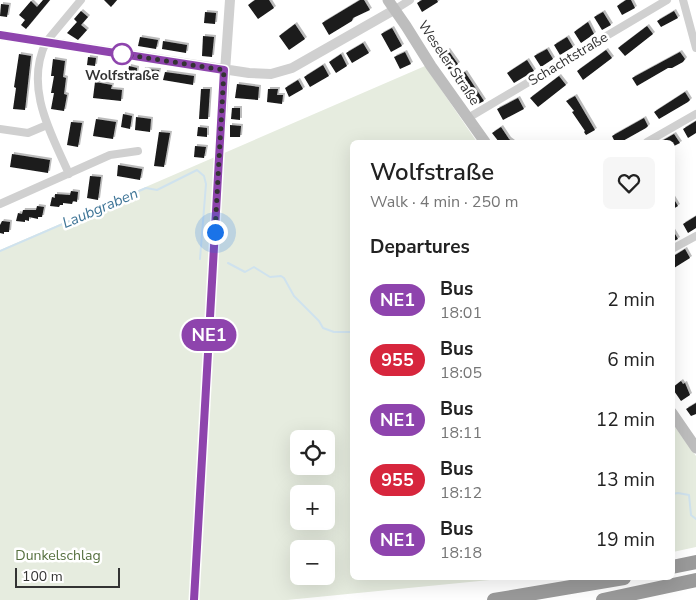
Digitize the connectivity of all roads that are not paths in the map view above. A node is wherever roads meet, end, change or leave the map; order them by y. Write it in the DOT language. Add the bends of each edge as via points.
graph roads {
  1 [pos="81,0"];
  2 [pos="230,0"];
  3 [pos="410,0"];
  4 [pos="667,0"];
  5 [pos="683,0"];
  6 [pos="391,5"];
  7 [pos="0,35"];
  8 [pos="46,42"];
  9 [pos="696,48"];
  10 [pos="224,70"];
  11 [pos="696,114"];
  12 [pos="468,118"];
  13 [pos="47,125"];
  14 [pos="0,129"];
  15 [pos="484,140"];
  16 [pos="650,140"];
  17 [pos="138,151"];
  18 [pos="69,174"];
  19 [pos="0,204"];
  20 [pos="696,236"];
  21 [pos="675,247"];
  22 [pos="675,417"];
  23 [pos="696,448"];
  24 [pos="696,562"];
  25 [pos="675,566"];
  26 [pos="612,580"];
  27 [pos="696,580"];
  28 [pos="194,600"];
  29 [pos="494,600"];
  30 [pos="603,600"];
  1 -- 8 [label="street"];
  2 -- 10 [label="street"];
  3 -- 6 [label="street"];
  4 -- 12 [label="street, Schachtstraße"];
  5 -- 9 [label="street"];
  6 -- 10 [label="street" via="284,71 257,74"];
  6 -- 12 [label="main road, Weseler Straße"];
  7 -- 8 [label="street"];
  8 -- 10 [label="street"];
  8 -- 13 [label="street" via="42,50 38,86"];
  10 -- 28 [label="street"];
  11 -- 16 [label="street"];
  12 -- 15 [label="main road, Weseler Straße"];
  13 -- 14 [label="street" via="31,132"];
  13 -- 18 [label="street"];
  17 -- 18 [label="street" via="110,155"];
  18 -- 19 [label="street"];
  20 -- 21 [label="street"];
  22 -- 23 [label="main road"];
  24 -- 25 [label="highway"];
  26 -- 29 [label="highway"];
  27 -- 30 [label="highway"];
}
